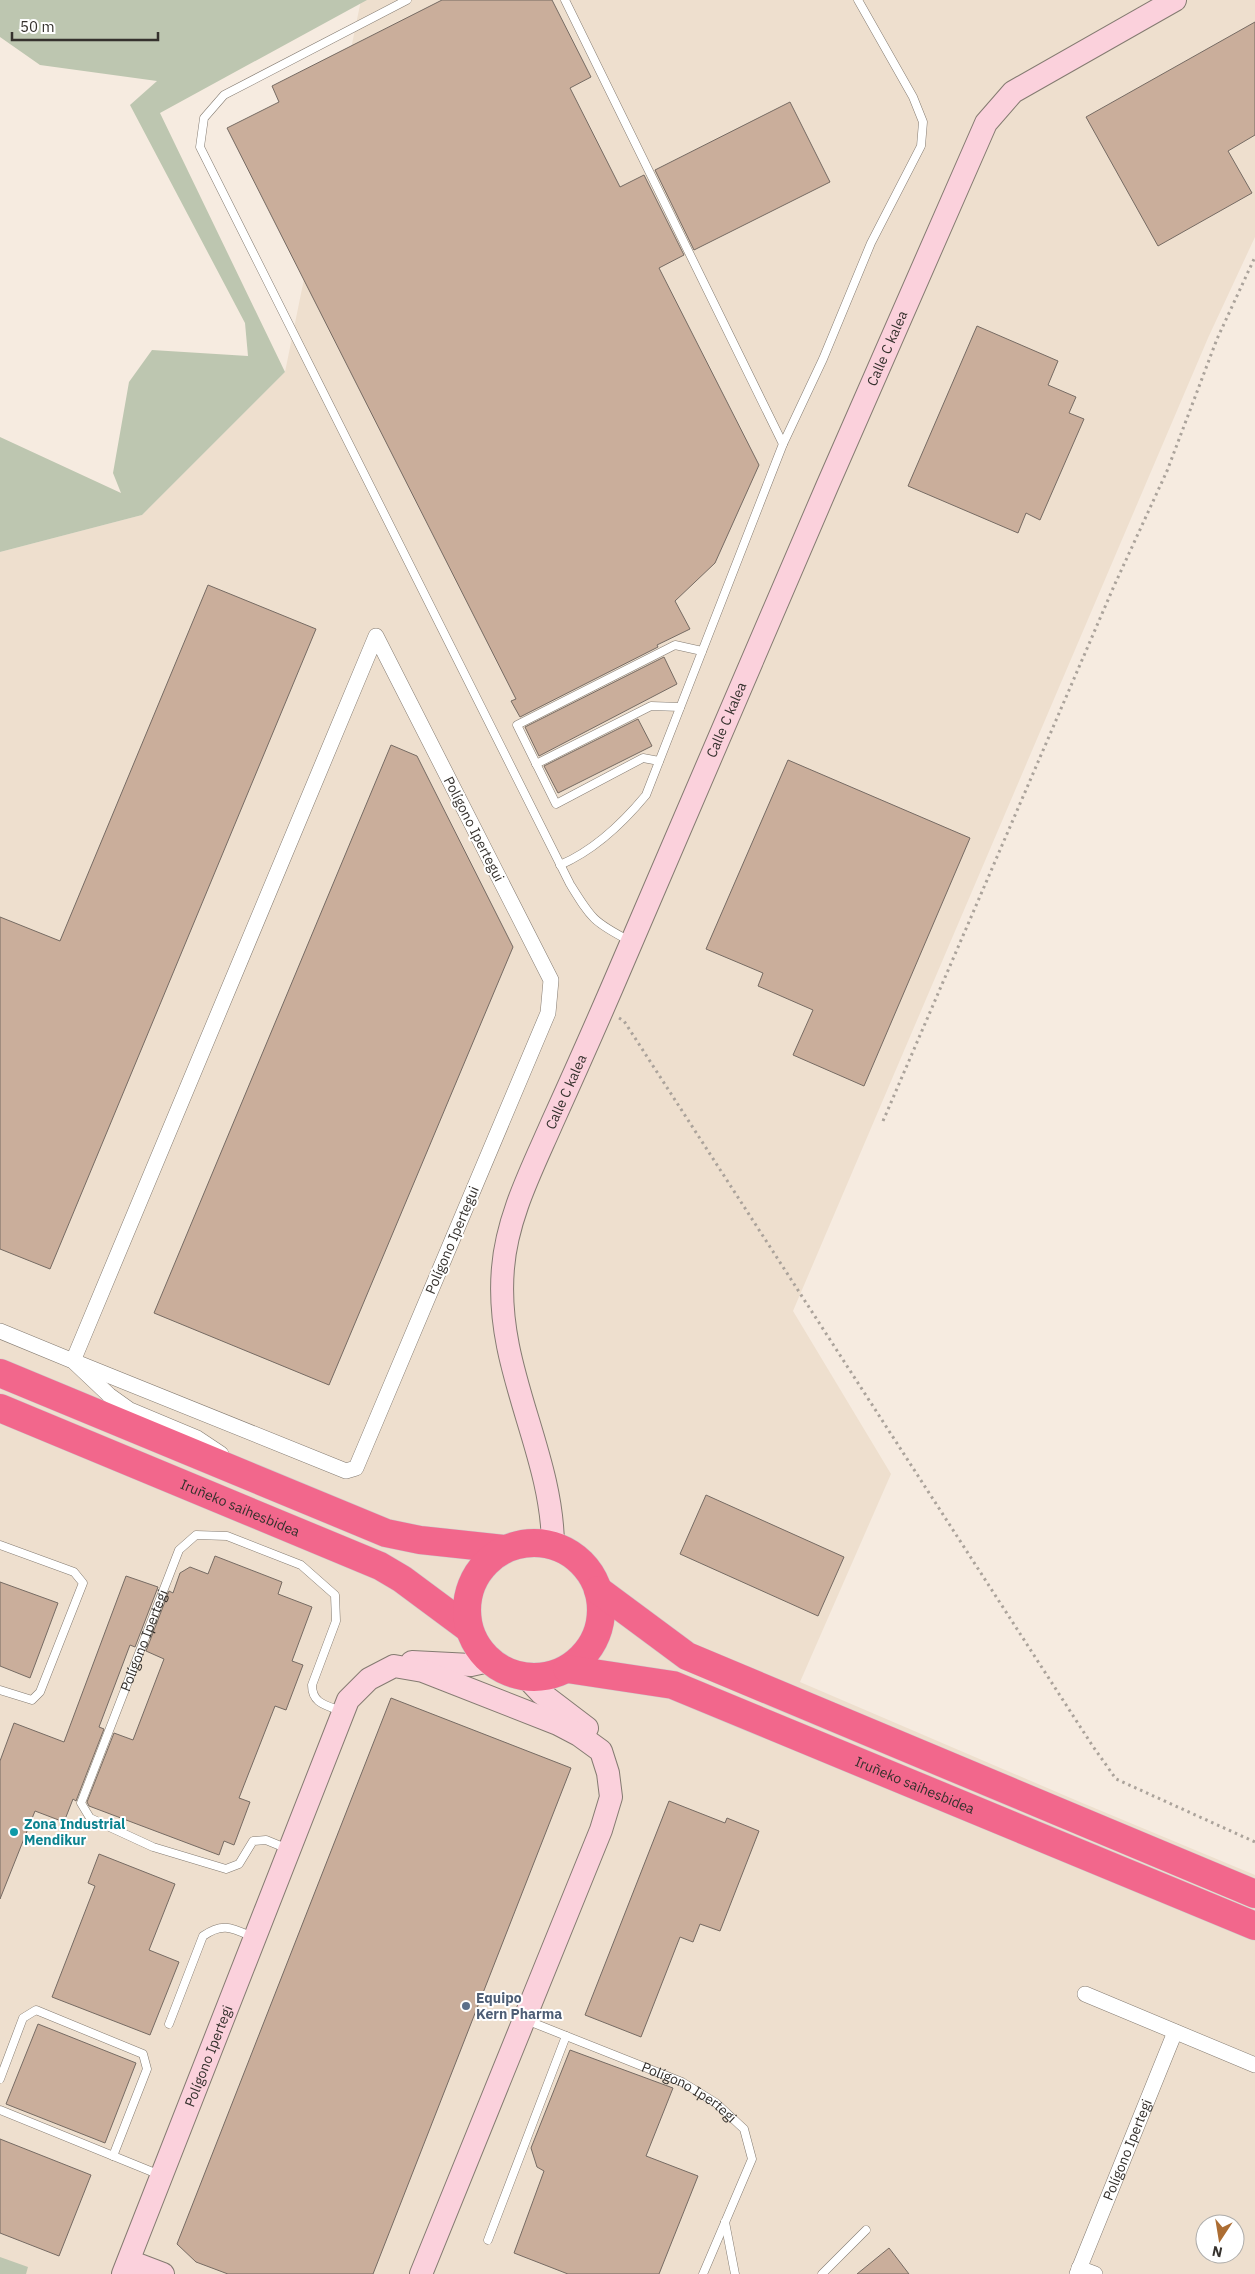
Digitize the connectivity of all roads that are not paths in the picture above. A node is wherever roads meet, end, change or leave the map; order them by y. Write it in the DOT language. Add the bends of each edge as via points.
graph roads {
  1 [pos="407,0"];
  2 [pos="565,0"];
  3 [pos="858,0"];
  4 [pos="1175,0"];
  5 [pos="783,444"];
  6 [pos="702,651"];
  7 [pos="680,707"];
  8 [pos="659,761"];
  9 [pos="536,764"];
  10 [pos="560,865"];
  11 [pos="632,942"];
  12 [pos="0,1331"];
  13 [pos="73,1362"];
  14 [pos="0,1373"];
  15 [pos="0,1408"];
  16 [pos="265,1484"];
  17 [pos="0,1545"];
  18 [pos="553,1545"];
  19 [pos="504,1549"];
  20 [pos="598,1590"];
  21 [pos="468,1628"];
  22 [pos="489,1661"];
  23 [pos="394,1666"];
  24 [pos="567,1669"];
  25 [pos="526,1677"];
  26 [pos="0,1690"];
  27 [pos="344,1713"];
  28 [pos="601,1751"];
  29 [pos="290,1850"];
  30 [pos="1255,1894"];
  31 [pos="1255,1926"];
  32 [pos="255,1938"];
  33 [pos="1086,1994"];
  34 [pos="524,2019"];
  35 [pos="169,2024"];
  36 [pos="1175,2032"];
  37 [pos="566,2036"];
  38 [pos="1255,2065"];
  39 [pos="0,2079"];
  40 [pos="0,2110"];
  41 [pos="113,2156"];
  42 [pos="162,2176"];
  43 [pos="725,2222"];
  44 [pos="866,2230"];
  45 [pos="488,2240"];
  46 [pos="126,2267"];
  47 [pos="1078,2271"];
  48 [pos="163,2274"];
  49 [pos="421,2274"];
  50 [pos="703,2274"];
  51 [pos="735,2274"];
  52 [pos="822,2274"];
  53 [pos="1094,2274"];
  1 -- 10 [label="lane" via="224,95 204,118 200,147"];
  2 -- 5 [label="lane"];
  3 -- 5 [label="lane" via="914,97 922,122 921,146 872,243"];
  4 -- 11 [label="street, Calle C kalea" via="1013,92 986,123 780,593"];
  5 -- 6 [label="lane"];
  6 -- 7 [label="lane"];
  6 -- 9 [label="lane" via="675,645 517,725"];
  7 -- 8 [label="lane"];
  7 -- 9 [label="lane" via="651,706"];
  8 -- 9 [label="lane" via="643,758 556,804"];
  8 -- 10 [label="lane" via="646,795 625,820 599,842"];
  10 -- 11 [label="lane" via="590,917"];
  11 -- 18 [label="street, Calle C kalea" via="528,1179 510,1225 503,1264 501,1308 509,1358 545,1480 553,1516"];
  12 -- 13 [label="street"];
  13 -- 13 [label="street, Polígono Ipertegui" via="138,1206 376,636 551,980 548,1013 356,1468 346,1471"];
  13 -- 16 [label="street" via="130,1410 197,1438"];
  14 -- 16 [label="highway"];
  15 -- 21 [label="highway, Iruñeko saihesbidea" via="380,1566"];
  16 -- 19 [label="highway" via="386,1533"];
  17 -- 26 [label="lane" via="74,1572 83,1583 40,1692 32,1700"];
  18 -- 19 [label="highway" via="537,1542"];
  18 -- 20 [label="highway" via="573,1555 589,1570"];
  19 -- 21 [label="highway" via="485,1563 472,1582 466,1604"];
  20 -- 24 [label="highway" via="602,1613 597,1635 585,1655"];
  20 -- 30 [label="highway, Iruñeko saihesbidea" via="687,1656"];
  21 -- 22 [label="highway" via="476,1646"];
  22 -- 23 [label="street, Polígono Ipertegi" via="470,1665 411,1662"];
  22 -- 25 [label="highway" via="506,1672"];
  23 -- 27 [label="street, Polígono Ipertegi" via="369,1679 348,1700"];
  23 -- 28 [label="street" via="423,1671 558,1724 579,1734"];
  24 -- 25 [label="highway" via="547,1677"];
  24 -- 31 [label="highway, Iruñeko saihesbidea" via="673,1685"];
  25 -- 28 [label="street" via="541,1693 585,1725"];
  27 -- 29 [label="street, Polígono Ipertegi"];
  27 -- 29 [label="lane, Polígono Ipertegi" via="318,1703 312,1695 312,1685 336,1621 335,1595 301,1565 227,1536 196,1535 179,1550 81,1803 90,1818 153,1847 226,1869 239,1864 253,1842 266,1840"];
  28 -- 34 [label="street" via="608,1773 610,1797 601,1830"];
  29 -- 32 [label="street, Polígono Ipertegi"];
  32 -- 35 [label="lane" via="228,1926 213,1929 203,1936"];
  32 -- 42 [label="street, Polígono Ipertegi"];
  33 -- 36 [label="street"];
  34 -- 37 [label="lane, Polígono Ipertegi"];
  34 -- 49 [label="street"];
  36 -- 38 [label="street"];
  36 -- 47 [label="street, Polígono Ipertegi"];
  37 -- 43 [label="lane, Polígono Ipertegi" via="682,2082 716,2103 744,2130 752,2159"];
  37 -- 45 [label="lane"];
  39 -- 41 [label="lane" via="23,2018 36,2010 144,2054 147,2068"];
  40 -- 41 [label="lane"];
  41 -- 42 [label="lane"];
  42 -- 46 [label="street, Polígono Ipertegi"];
  43 -- 50 [label="lane, Polígono Ipertegi"];
  43 -- 51 [label="lane"];
  44 -- 52 [label="lane"];
  46 -- 48 [label="street, Polígono Ipertegi"];
  47 -- 53 [label="street, Polígono Ipertegi"];
}
